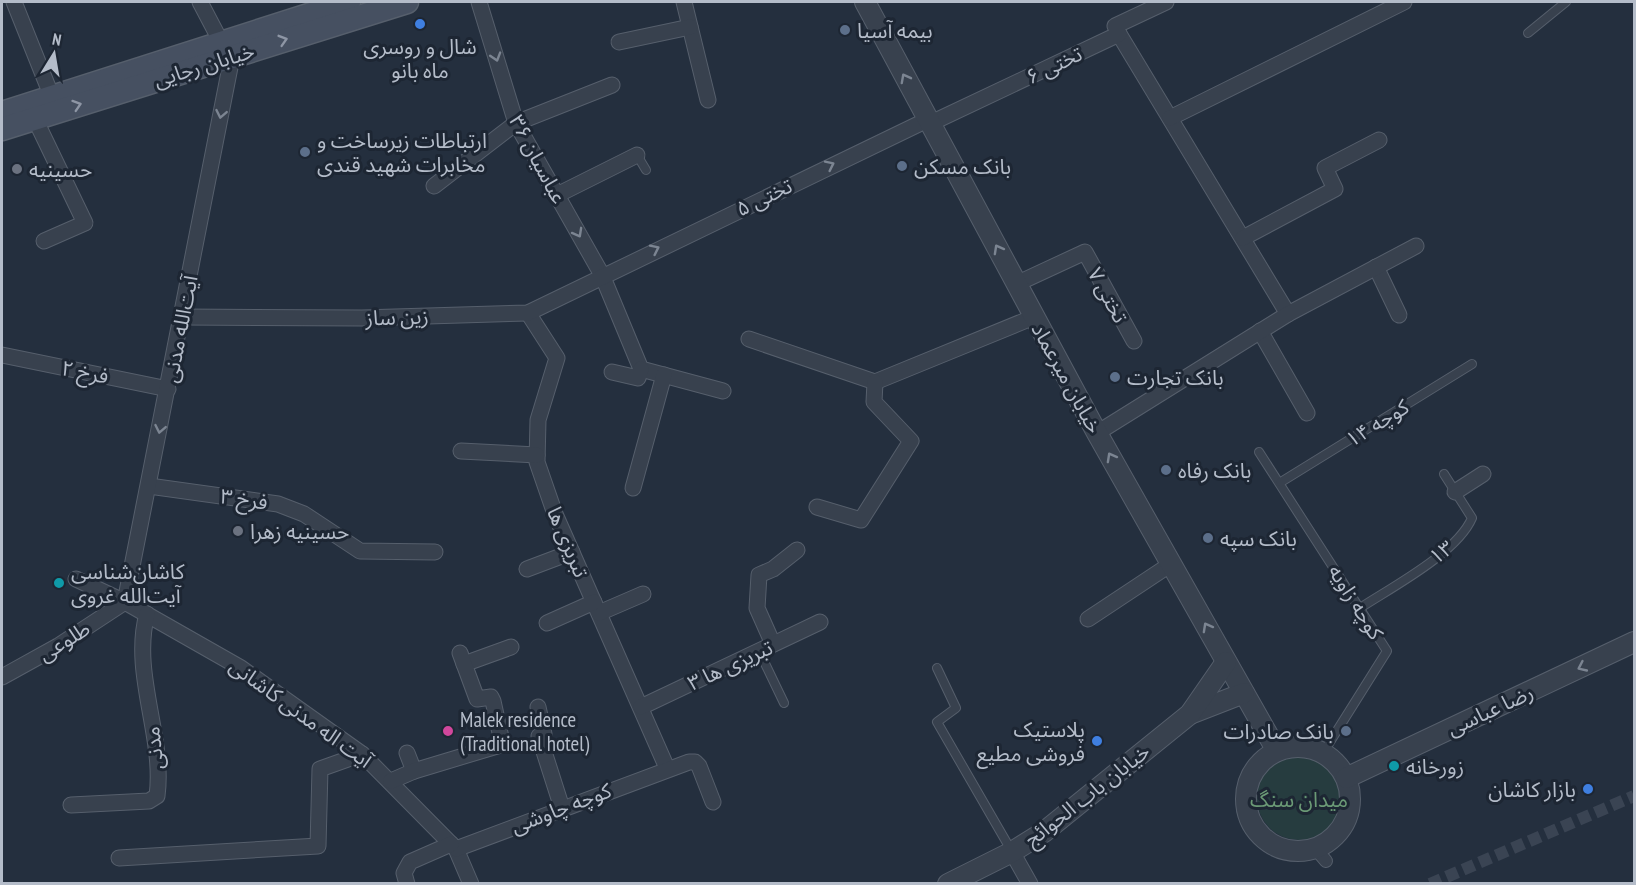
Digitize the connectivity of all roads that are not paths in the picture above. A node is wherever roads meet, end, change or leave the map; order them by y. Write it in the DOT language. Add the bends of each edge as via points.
graph roads {
  1 [pos="14,2"];
  2 [pos="200,2"];
  3 [pos="349,2"];
  4 [pos="407,2"];
  5 [pos="479,2"];
  6 [pos="684,2"];
  7 [pos="865,2"];
  8 [pos="1404,2"];
  9 [pos="1566,2"];
  10 [pos="1157,4"];
  11 [pos="690,27"];
  12 [pos="1528,33"];
  13 [pos="1119,34"];
  14 [pos="619,42"];
  15 [pos="227,49"];
  16 [pos="612,85"];
  17 [pos="52,97"];
  18 [pos="708,100"];
  19 [pos="2,113"];
  20 [pos="1170,118"];
  21 [pos="35,119"];
  22 [pos="928,122"];
  23 [pos="516,123"];
  24 [pos="2,129"];
  25 [pos="1379,140"];
  26 [pos="637,155"];
  27 [pos="646,170"];
  28 [pos="434,186"];
  29 [pos="557,195"];
  30 [pos="1243,238"];
  31 [pos="44,241"];
  32 [pos="1416,246"];
  33 [pos="1376,267"];
  34 [pos="602,275"];
  35 [pos="1016,284"];
  36 [pos="528,313"];
  37 [pos="1288,314"];
  38 [pos="1399,315"];
  39 [pos="182,317"];
  40 [pos="1034,317"];
  41 [pos="1260,331"];
  42 [pos="748,339"];
  43 [pos="1134,341"];
  44 [pos="2,356"];
  45 [pos="1472,364"];
  46 [pos="640,369"];
  47 [pos="612,372"];
  48 [pos="664,375"];
  49 [pos="875,382"];
  50 [pos="168,389"];
  51 [pos="723,391"];
  52 [pos="1307,413"];
  53 [pos="1097,433"];
  54 [pos="461,451"];
  55 [pos="1259,452"];
  56 [pos="537,455"];
  57 [pos="1444,474"];
  58 [pos="1484,474"];
  59 [pos="1281,483"];
  60 [pos="148,486"];
  61 [pos="633,488"];
  62 [pos="1455,492"];
  63 [pos="817,507"];
  64 [pos="797,550"];
  65 [pos="435,552"];
  66 [pos="572,552"];
  67 [pos="1171,564"];
  68 [pos="527,570"];
  69 [pos="76,579"];
  70 [pos="643,594"];
  71 [pos="124,602"];
  72 [pos="596,607"];
  73 [pos="1360,608"];
  74 [pos="147,614"];
  75 [pos="1088,619"];
  76 [pos="547,622"];
  77 [pos="820,622"];
  78 [pos="1635,642"];
  79 [pos="512,647"];
  80 [pos="766,648"];
  81 [pos="1226,662"];
  82 [pos="937,668"];
  83 [pos="2,677"];
  84 [pos="1244,693"];
  85 [pos="784,703"];
  86 [pos="538,707"];
  87 [pos="641,707"];
  88 [pos="1190,714"];
  89 [pos="1277,751"];
  90 [pos="407,753"];
  91 [pos="1323,753"];
  92 [pos="362,754"];
  93 [pos="667,768"];
  94 [pos="414,771"];
  95 [pos="1346,778"];
  96 [pos="391,781"];
  97 [pos="712,802"];
  98 [pos="70,805"];
  99 [pos="562,808"];
  100 [pos="454,846"];
  101 [pos="1012,852"];
  102 [pos="119,858"];
  103 [pos="407,884"];
  104 [pos="471,884"];
  105 [pos="948,884"];
  106 [pos="1030,884"];
  1 -- 17 [label="street"];
  2 -- 15 [label="street"];
  3 -- 15 [label="main road, خیابان رجایی"];
  15 -- 4 [label="main road, خیابان رجایی, one-way"];
  5 -- 23 [label="street, عباسیان ۳۶, one-way"];
  6 -- 11 [label="street"];
  22 -- 7 [label="street, خیابان میرعماد, one-way"];
  8 -- 20 [label="street"];
  9 -- 12 [label="lane"];
  10 -- 13 [label="street, تختی ۶" via="1114,27"];
  11 -- 14 [label="street"];
  11 -- 18 [label="street"];
  13 -- 20 [label="street"];
  13 -- 22 [label="street, تختی ۶"];
  15 -- 17 [label="main road, خیابان رجایی"];
  21 -- 15 [label="main road, خیابان رجایی, one-way"];
  15 -- 39 [label="street, آیت‌الله مدنی, one-way"];
  16 -- 23 [label="street"];
  17 -- 19 [label="main road, خیابان رجایی"];
  20 -- 30 [label="street"];
  21 -- 24 [label="main road, خیابان رجایی"];
  21 -- 31 [label="street" via="85,223"];
  34 -- 22 [label="street, تختی ۵, one-way"];
  35 -- 22 [label="street, خیابان میرعماد, one-way"];
  23 -- 28 [label="street"];
  23 -- 29 [label="street, عباسیان ۳۶"];
  25 -- 30 [label="street" via="1325,168 1335,189"];
  26 -- 27 [label="lane"];
  26 -- 29 [label="street"];
  29 -- 34 [label="street, عباسیان ۳۶, one-way"];
  30 -- 37 [label="street"];
  32 -- 33 [label="street"];
  33 -- 37 [label="street"];
  33 -- 38 [label="street"];
  34 -- 36 [label="street, زین ساز"];
  34 -- 46 [label="street, عباسیان ۳۶"];
  35 -- 40 [label="street, خیابان میرعماد"];
  35 -- 43 [label="street, تختی ۷" via="1085,252"];
  36 -- 39 [label="street, زین ساز" via="362,318"];
  36 -- 56 [label="street, تبریزی ها" via="557,358 538,420"];
  37 -- 41 [label="street"];
  39 -- 50 [label="street, آیت‌الله مدنی"];
  40 -- 49 [label="street"];
  40 -- 53 [label="street, خیابان میرعماد"];
  41 -- 52 [label="street"];
  41 -- 53 [label="street"];
  42 -- 49 [label="street"];
  44 -- 50 [label="street, فرخ ۲"];
  45 -- 59 [label="lane, کوچه ۱۴"];
  46 -- 47 [label="street" via="638,378"];
  46 -- 48 [label="street"];
  48 -- 51 [label="street"];
  48 -- 61 [label="street"];
  49 -- 63 [label="street" via="874,402 911,441 861,520"];
  50 -- 60 [label="street, آیت‌الله مدنی, one-way"];
  67 -- 53 [label="street, خیابان میرعماد, one-way"];
  54 -- 56 [label="street"];
  55 -- 59 [label="lane, کوچه زاویه"];
  56 -- 66 [label="street, تبریزی ها" via="555,514"];
  57 -- 62 [label="lane, ۱۳"];
  58 -- 62 [label="street"];
  59 -- 73 [label="lane, کوچه زاویه"];
  60 -- 65 [label="street, فرخ ۳" via="278,504 304,514 360,551"];
  60 -- 71 [label="street, آیت‌الله مدنی"];
  62 -- 73 [label="lane, ۱۳" via="1472,518 1466,531 1449,549"];
  64 -- 80 [label="street" via="759,575 757,608"];
  66 -- 68 [label="street"];
  66 -- 72 [label="street, تبریزی ها"];
  67 -- 75 [label="street"];
  81 -- 67 [label="street, خیابان میرعماد, one-way"];
  69 -- 71 [label="street, آیت اله مدنی کاشانی"];
  70 -- 72 [label="street"];
  71 -- 74 [label="street, آیت اله مدنی کاشانی"];
  71 -- 83 [label="street, طلوعی"];
  72 -- 76 [label="street"];
  72 -- 87 [label="street, تبریزی ها"];
  73 -- 91 [label="lane, کوچه زاویه" via="1387,651"];
  74 -- 92 [label="street, آیت اله مدنی کاشانی" via="242,668"];
  74 -- 98 [label="street, مدنی" via="141,655 149,694 157,796 149,801"];
  77 -- 80 [label="street, تبریزی ها ۳"];
  78 -- 95 [label="street, رضا عباسی, one-way"];
  79 -- 94 [label="street" via="462,658 477,699 491,697 493,701 502,742"];
  80 -- 85 [label="lane"];
  80 -- 87 [label="street, تبریزی ها ۳"];
  81 -- 84 [label="street, خیابان میرعماد"];
  81 -- 88 [label="street"];
  82 -- 101 [label="lane" via="956,708 937,722"];
  84 -- 88 [label="street"];
  84 -- 89 [label="street, خیابان میرعماد"];
  86 -- 99 [label="street" via="544,734 539,736"];
  87 -- 93 [label="street, تبریزی ها"];
  88 -- 101 [label="street, خیابان باب الحوائج" via="1044,832"];
  89 -- 91 [label="street" via="1293,747"];
  89 -- 95 [label="street" via="1252,774 1246,791 1253,825 1272,843 1320,854 1342,828 1349,812"];
  90 -- 94 [label="street"];
  91 -- 95 [label="street"];
  92 -- 96 [label="street, آیت اله مدنی کاشانی"];
  92 -- 102 [label="street" via="320,769 318,846"];
  93 -- 97 [label="street, کوچه چاوشی" via="695,762"];
  93 -- 99 [label="street, کوچه چاوشی"];
  94 -- 96 [label="street"];
  96 -- 100 [label="street, آیت اله مدنی کاشانی"];
  99 -- 100 [label="street, کوچه چاوشی"];
  100 -- 103 [label="street, کوچه چاوشی" via="410,862 404,873"];
  100 -- 104 [label="street, آیت اله مدنی کاشانی"];
  101 -- 105 [label="street, خیابان باب الحوائج"];
  101 -- 106 [label="street"];
}
